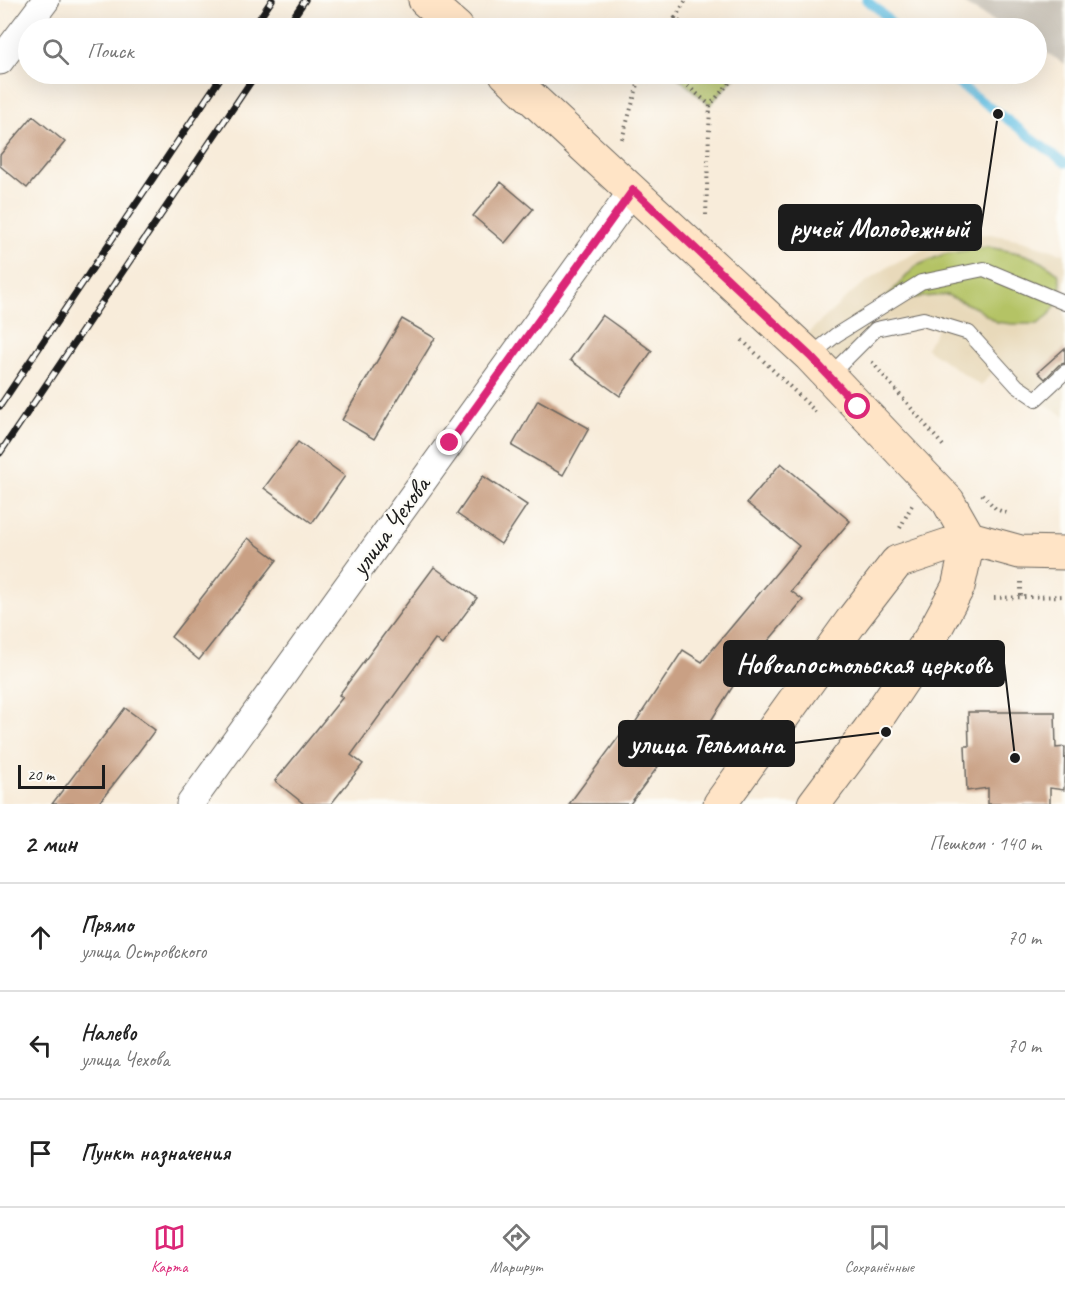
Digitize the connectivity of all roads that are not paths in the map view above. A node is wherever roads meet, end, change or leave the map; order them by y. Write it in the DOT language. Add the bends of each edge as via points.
graph roads {
  1 [pos="46,0"];
  2 [pos="425,0"];
  3 [pos="32,18"];
  4 [pos="446,18"];
  5 [pos="18,37"];
  6 [pos="0,61"];
  7 [pos="517,84"];
  8 [pos="621,179"];
  9 [pos="1065,303"];
  10 [pos="819,366"];
  11 [pos="1065,372"];
  12 [pos="969,538"];
  13 [pos="1065,553"];
  14 [pos="190,804"];
  15 [pos="720,804"];
  16 [pos="814,804"];
  1 -- 3 [label="street"];
  2 -- 4 [label="main road"];
  5 -- 6 [label="street"];
  7 -- 8 [label="main road"];
  8 -- 10 [label="main road"];
  8 -- 14 [label="street, улица Чехова"];
  9 -- 10 [label="lane" via="984,269 921,282 836,335"];
  10 -- 11 [label="lane" via="876,329 923,319 969,333 1017,386 1036,399"];
  10 -- 12 [label="main road" via="948,501"];
  12 -- 13 [label="main road" via="1020,552"];
  12 -- 15 [label="main road" via="897,562"];
  12 -- 16 [label="main road" via="958,587 930,639"];
}
